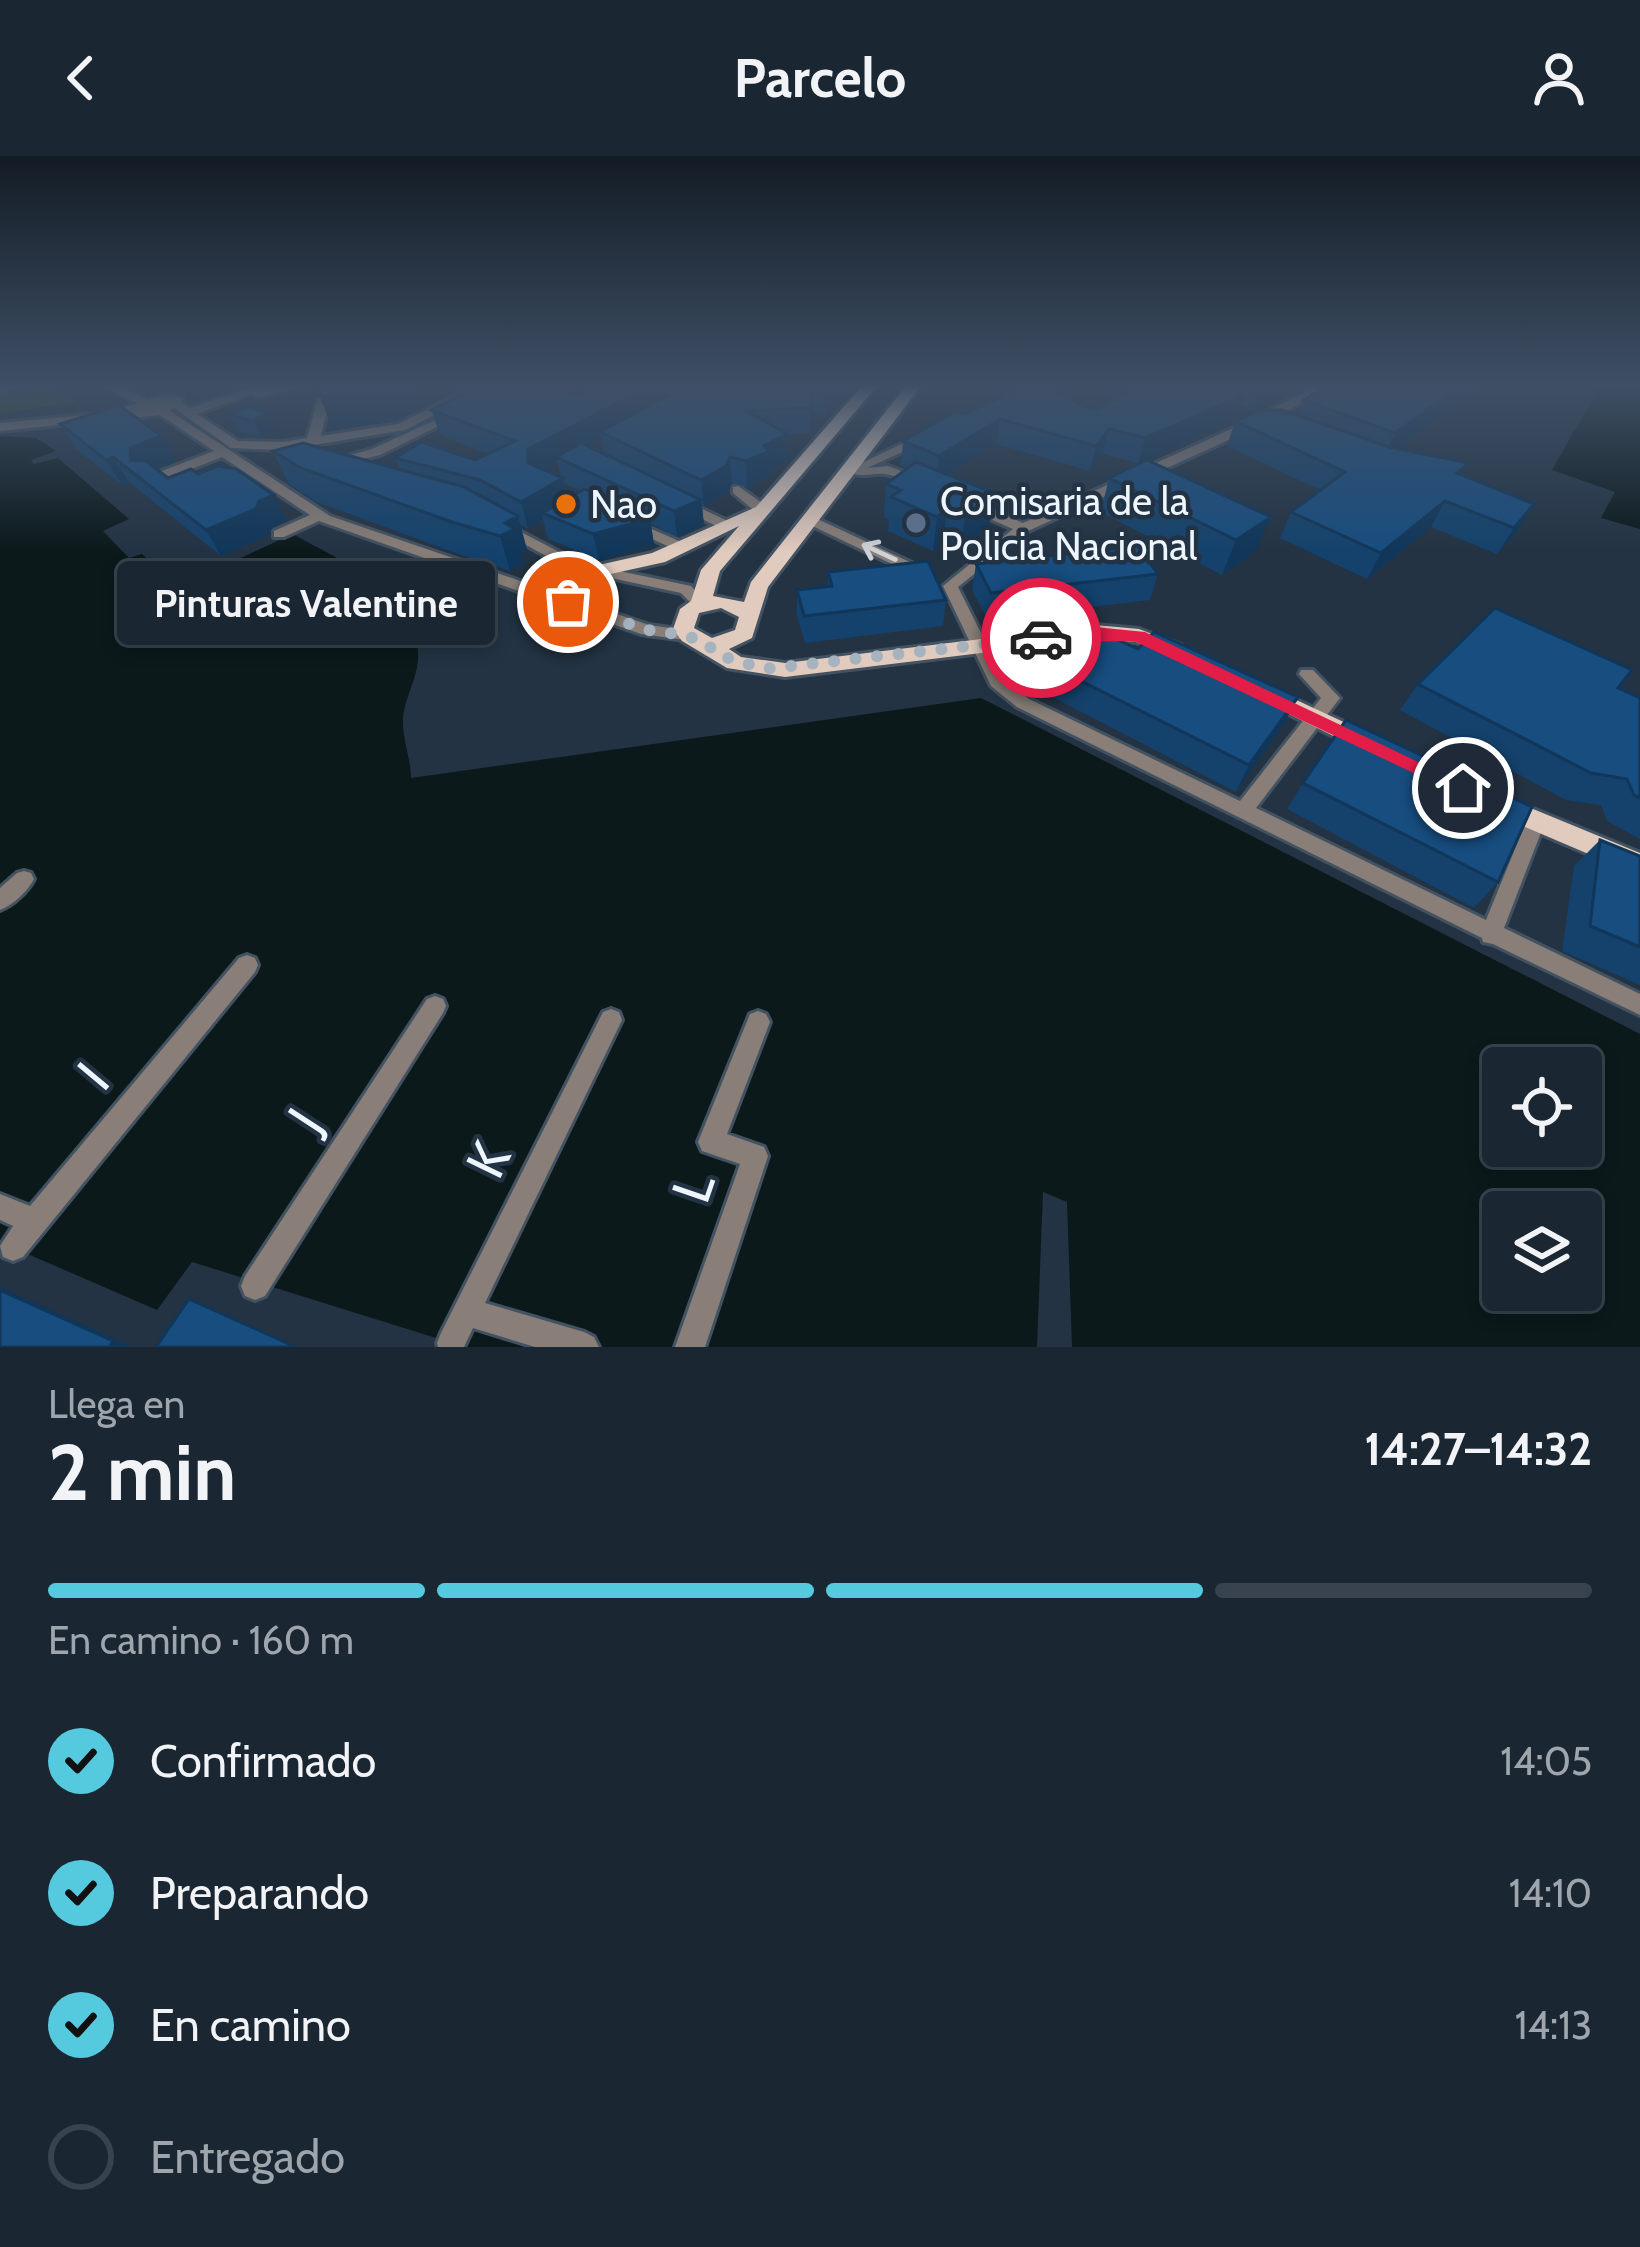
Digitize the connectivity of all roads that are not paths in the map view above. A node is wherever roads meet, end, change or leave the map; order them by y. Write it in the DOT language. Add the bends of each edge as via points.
graph roads {
  1 [pos="210,442"];
  2 [pos="227,442"];
  3 [pos="309,442"];
  4 [pos="318,442"];
  5 [pos="391,442"];
  6 [pos="821,442"];
  7 [pos="869,442"];
  8 [pos="916,442"];
  9 [pos="1214,442"];
  10 [pos="283,446"];
  11 [pos="223,452"];
  12 [pos="363,456"];
  13 [pos="311,466"];
  14 [pos="290,471"];
  15 [pos="842,475"];
  16 [pos="249,476"];
  17 [pos="360,477"];
  18 [pos="154,479"];
  19 [pos="927,487"];
  20 [pos="738,490"];
  21 [pos="946,495"];
  22 [pos="670,498"];
  23 [pos="761,509"];
  24 [pos="607,513"];
  25 [pos="482,514"];
  26 [pos="318,515"];
  27 [pos="809,519"];
  28 [pos="720,522"];
  29 [pos="548,528"];
  30 [pos="1023,528"];
  31 [pos="279,534"];
  32 [pos="527,540"];
  33 [pos="681,547"];
  34 [pos="597,571"];
  35 [pos="950,586"];
  36 [pos="700,604"];
  37 [pos="747,624"];
  38 [pos="685,635"];
  39 [pos="708,644"];
  40 [pos="977,644"];
  41 [pos="844,663"];
  42 [pos="1201,663"];
  43 [pos="1307,674"];
  44 [pos="1239,681"];
  45 [pos="1316,717"];
  46 [pos="1395,755"];
  47 [pos="1475,793"];
  48 [pos="1244,811"];
  49 [pos="1535,822"];
  50 [pos="1640,865"];
  51 [pos="24,879"];
  52 [pos="0,901"];
  53 [pos="1491,935"];
  54 [pos="247,965"];
  55 [pos="1640,1004"];
  56 [pos="435,1006"];
  57 [pos="611,1020"];
  58 [pos="758,1022"];
  59 [pos="0,1208"];
  60 [pos="34,1222"];
  61 [pos="13,1247"];
  62 [pos="255,1286"];
  63 [pos="466,1312"];
  64 [pos="451,1343"];
  65 [pos="584,1347"];
  66 [pos="690,1347"];
  1 -- 11 [label="street"];
  2 -- 10 [label="street"];
  3 -- 10 [label="street"];
  4 -- 12 [label="street" via="352,445"];
  5 -- 12 [label="street"];
  6 -- 23 [label="main road"];
  7 -- 15 [label="main road"];
  8 -- 15 [label="street"];
  9 -- 30 [label="street"];
  10 -- 16 [label="street" via="252,460"];
  11 -- 16 [label="street"];
  11 -- 18 [label="street"];
  12 -- 13 [label="street"];
  12 -- 17 [label="street"];
  14 -- 16 [label="street"];
  15 -- 19 [label="street" via="889,470"];
  15 -- 27 [label="main road"];
  16 -- 26 [label="street"];
  20 -- 23 [label="street"];
  21 -- 30 [label="street"];
  22 -- 28 [label="street"];
  23 -- 28 [label="main road"];
  23 -- 36 [label="main road" via="712,570"];
  24 -- 33 [label="street"];
  25 -- 32 [label="street"];
  26 -- 31 [label="street"];
  26 -- 38 [label="street" via="647,630"];
  35 -- 27 [label="street, one-way"];
  27 -- 37 [label="main road" via="758,586"];
  28 -- 33 [label="main road"];
  29 -- 32 [label="street"];
  30 -- 35 [label="street"];
  32 -- 34 [label="street"];
  33 -- 34 [label="main road"];
  34 -- 36 [label="street" via="686,589"];
  35 -- 40 [label="street"];
  36 -- 37 [label="main road" via="731,602"];
  36 -- 38 [label="main road" via="684,616"];
  37 -- 39 [label="main road" via="731,642"];
  37 -- 41 [label="main road" via="772,658"];
  38 -- 39 [label="main road"];
  39 -- 41 [label="main road" via="752,667"];
  40 -- 41 [label="main road"];
  40 -- 42 [label="main road" via="1119,633"];
  40 -- 48 [label="street" via="998,682 1022,703"];
  43 -- 45 [label="street" via="1331,698"];
  44 -- 45 [label="main road"];
  45 -- 46 [label="main road"];
  45 -- 48 [label="street"];
  47 -- 49 [label="main road"];
  48 -- 53 [label="street"];
  49 -- 50 [label="main road"];
  49 -- 53 [label="street"];
  51 -- 52 [label="street"];
  53 -- 55 [label="street"];
  54 -- 60 [label="street, I"];
  56 -- 62 [label="street, J"];
  57 -- 63 [label="street, K"];
  58 -- 66 [label="street, L" via="711,1142 755,1156"];
  59 -- 60 [label="street"];
  60 -- 61 [label="street, I"];
  63 -- 64 [label="street, K"];
  63 -- 65 [label="street"];
}
